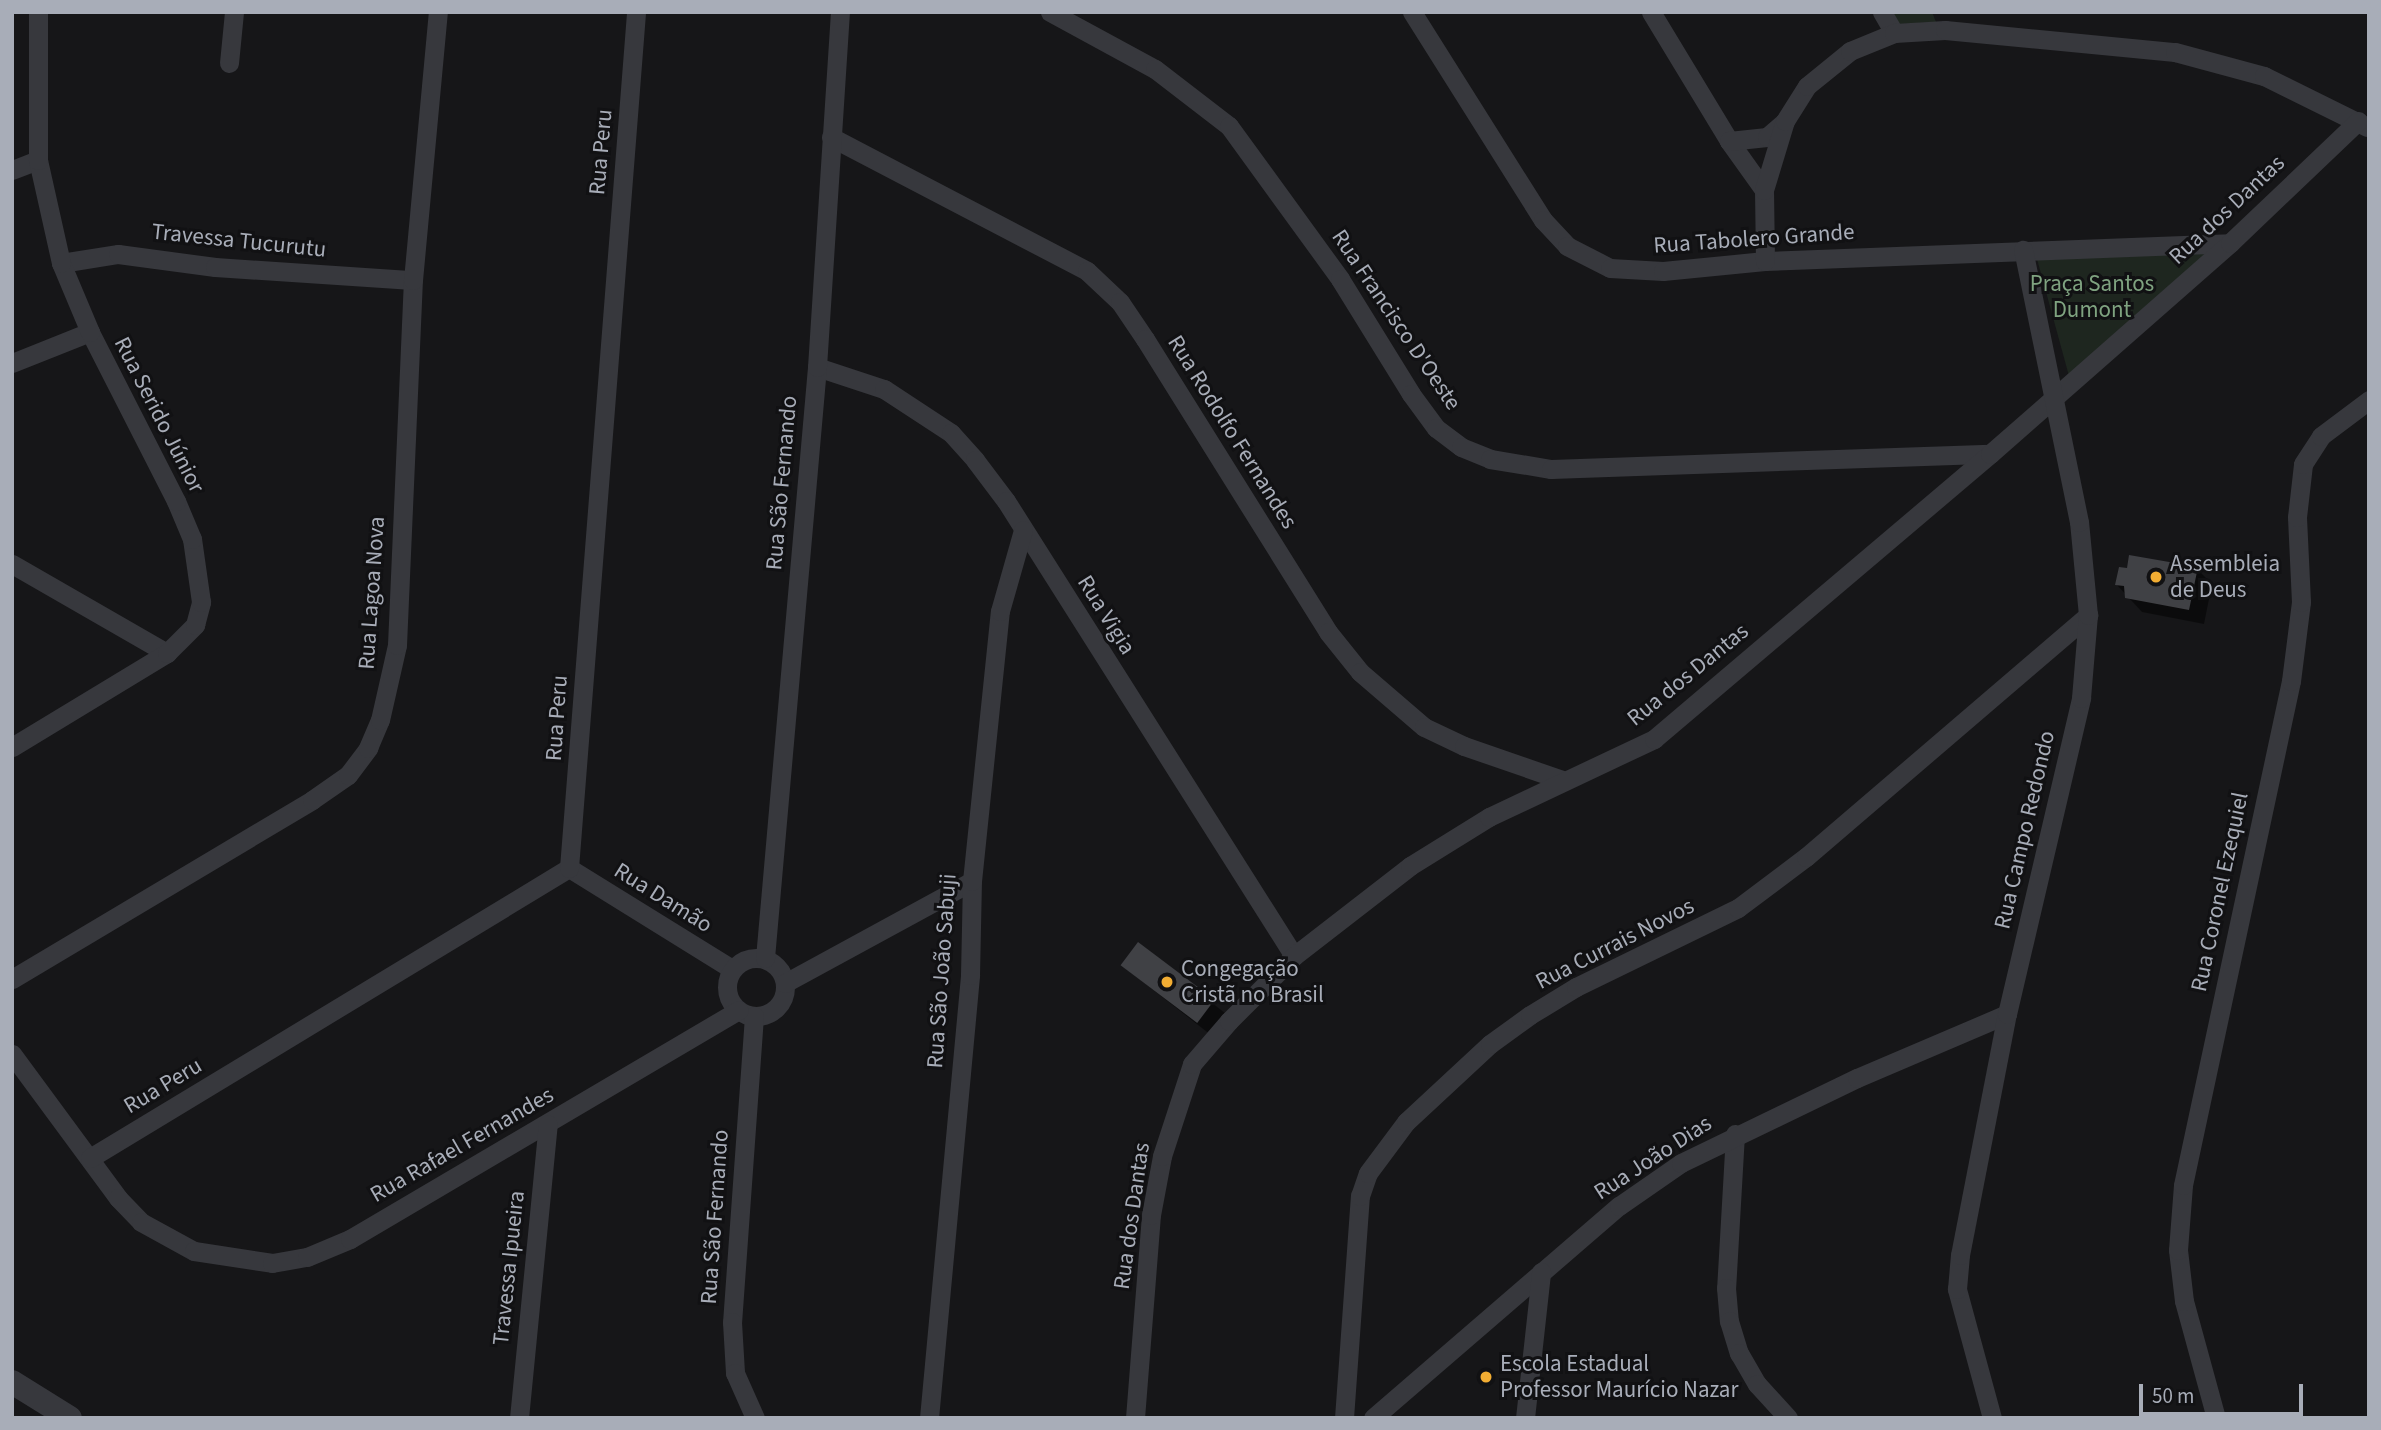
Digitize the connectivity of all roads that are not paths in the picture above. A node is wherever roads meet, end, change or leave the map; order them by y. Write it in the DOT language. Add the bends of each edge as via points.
graph roads {
  1 [pos="38,12"];
  2 [pos="234,12"];
  3 [pos="438,12"];
  4 [pos="636,12"];
  5 [pos="840,12"];
  6 [pos="1050,12"];
  7 [pos="1412,12"];
  8 [pos="1651,12"];
  9 [pos="1882,12"];
  10 [pos="1943,21"];
  11 [pos="1894,33"];
  12 [pos="229,63"];
  13 [pos="1785,121"];
  14 [pos="2364,125"];
  15 [pos="831,137"];
  16 [pos="1729,141"];
  17 [pos="38,160"];
  18 [pos="12,170"];
  19 [pos="1764,190"];
  20 [pos="2230,243"];
  21 [pos="2023,250"];
  22 [pos="1765,261"];
  23 [pos="61,263"];
  24 [pos="413,280"];
  25 [pos="90,332"];
  26 [pos="12,363"];
  27 [pos="817,367"];
  28 [pos="2054,396"];
  29 [pos="2369,400"];
  30 [pos="1990,454"];
  31 [pos="1023,530"];
  32 [pos="12,564"];
  33 [pos="2088,615"];
  34 [pos="167,653"];
  35 [pos="12,747"];
  36 [pos="1562,780"];
  37 [pos="569,868"];
  38 [pos="972,881"];
  39 [pos="1294,956"];
  40 [pos="765,958"];
  41 [pos="732,970"];
  42 [pos="12,979"];
  43 [pos="785,983"];
  44 [pos="746,1013"];
  45 [pos="2007,1014"];
  46 [pos="12,1054"];
  47 [pos="548,1124"];
  48 [pos="1735,1134"];
  49 [pos="90,1158"];
  50 [pos="1541,1272"];
  51 [pos="12,1382"];
  52 [pos="71,1418"];
  53 [pos="519,1418"];
  54 [pos="755,1418"];
  55 [pos="929,1418"];
  56 [pos="1135,1418"];
  57 [pos="1344,1418"];
  58 [pos="1373,1418"];
  59 [pos="1525,1418"];
  60 [pos="1788,1418"];
  61 [pos="1992,1418"];
  62 [pos="2216,1418"];
  1 -- 17 [label="street, Rua Serido Júnior"];
  2 -- 12 [label="street"];
  3 -- 24 [label="street, Rua Lagoa Nova"];
  4 -- 37 [label="street, Rua Peru"];
  5 -- 15 [label="street, Rua São Fernando"];
  6 -- 30 [label="street, Rua Francisco D'Oeste" via="1155,69 1229,126 1334,270 1417,402 1436,428 1461,447 1490,459 1551,469"];
  7 -- 22 [label="street, Rua Tabolero Grande" via="1543,220 1588,261 1633,271"];
  8 -- 16 [label="street"];
  9 -- 11 [label="street"];
  10 -- 11 [label="street"];
  10 -- 14 [label="street" via="2175,52 2263,76"];
  11 -- 13 [label="street" via="1850,51 1807,86"];
  13 -- 16 [label="street" via="1767,137"];
  13 -- 19 [label="street"];
  14 -- 20 [label="street, Rua dos Dantas"];
  15 -- 27 [label="street, Rua São Fernando"];
  15 -- 36 [label="street, Rua Rodolfo Fernandes" via="1087,271 1120,302 1328,632 1360,671 1424,727"];
  16 -- 19 [label="street"];
  17 -- 18 [label="street"];
  17 -- 23 [label="street, Rua Serido Júnior"];
  19 -- 22 [label="street"];
  20 -- 21 [label="street, Rua Tabolero Grande"];
  20 -- 28 [label="street, Rua dos Dantas"];
  21 -- 22 [label="street, Rua Tabolero Grande"];
  21 -- 28 [label="street, Rua Campo Redondo"];
  23 -- 24 [label="street, Travessa Tucurutu" via="118,254 215,267"];
  23 -- 25 [label="street, Rua Serido Júnior"];
  24 -- 42 [label="street, Rua Lagoa Nova" via="397,645 368,748 348,775 312,800"];
  25 -- 26 [label="street"];
  25 -- 34 [label="street, Rua Serido Júnior" via="192,539 201,603 195,625"];
  27 -- 31 [label="street, Rua Vigia" via="884,389 951,433 1006,501"];
  27 -- 40 [label="street, Rua São Fernando"];
  28 -- 30 [label="street, Rua dos Dantas"];
  28 -- 33 [label="street, Rua Campo Redondo" via="2079,522"];
  29 -- 62 [label="street, Rua Coronel Ezequiel" via="2322,436 2303,464 2297,517 2301,602 2291,681 2183,1185 2178,1250 2184,1301"];
  30 -- 36 [label="street, Rua dos Dantas" via="1654,739"];
  31 -- 38 [label="street, Rua São João Sabuji" via="1000,611"];
  31 -- 39 [label="street, Rua Vigia"];
  32 -- 34 [label="street"];
  33 -- 45 [label="street, Rua Campo Redondo" via="2081,698"];
  33 -- 57 [label="street, Rua Currais Novos" via="1806,857 1738,908 1530,1014 1490,1044 1406,1122 1368,1172 1360,1196"];
  34 -- 35 [label="street, Rua Serido Júnior"];
  36 -- 39 [label="street, Rua dos Dantas" via="1410,866"];
  37 -- 41 [label="street, Rua Damão"];
  37 -- 49 [label="street, Rua Peru"];
  38 -- 43 [label="street"];
  38 -- 55 [label="street, Rua São João Sabuji" via="970,975"];
  39 -- 56 [label="street, Rua dos Dantas" via="1192,1065 1175,1109 1152,1215"];
  40 -- 41 [label="street" via="744,960"];
  40 -- 43 [label="street" via="779,967"];
  41 -- 44 [label="street" via="727,993"];
  43 -- 44 [label="street" via="778,1007"];
  44 -- 47 [label="street, Rua Rafael Fernandes"];
  44 -- 54 [label="street, Rua São Fernando" via="732,1322 735,1373"];
  45 -- 48 [label="street, Rua João Dias"];
  45 -- 61 [label="street, Rua Campo Redondo" via="1964,1230 1957,1289"];
  46 -- 49 [label="street, Rua Rafael Fernandes"];
  47 -- 49 [label="street, Rua Rafael Fernandes" via="350,1239 307,1257 272,1264 194,1251 141,1222"];
  47 -- 53 [label="street, Travessa Ipueira"];
  48 -- 50 [label="street, Rua João Dias" via="1619,1206"];
  48 -- 60 [label="street" via="1729,1321 1739,1353 1757,1384"];
  50 -- 58 [label="street, Rua João Dias"];
  50 -- 59 [label="street"];
  51 -- 52 [label="street"];
}
